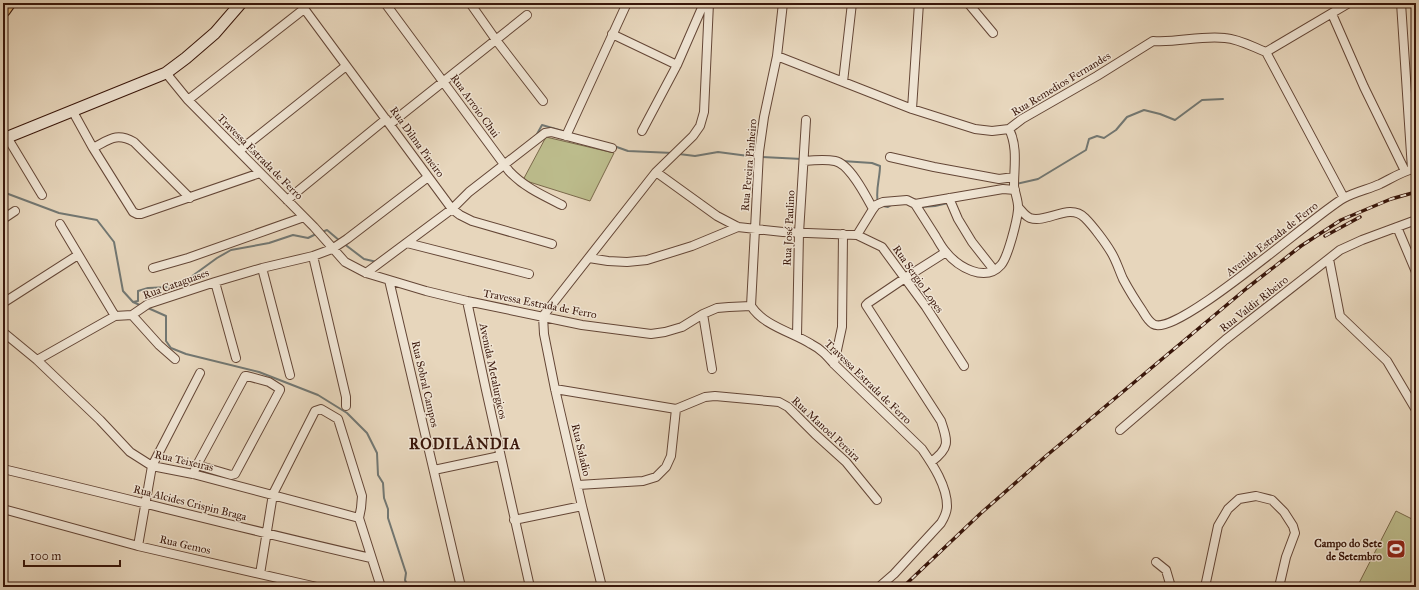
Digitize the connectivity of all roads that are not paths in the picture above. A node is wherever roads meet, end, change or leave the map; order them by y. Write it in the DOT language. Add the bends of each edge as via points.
graph roads {
  1 [pos="8,3"];
  2 [pos="241,3"];
  3 [pos="385,3"];
  4 [pos="470,3"];
  5 [pos="627,3"];
  6 [pos="704,3"];
  7 [pos="709,3"];
  8 [pos="783,3"];
  9 [pos="852,3"];
  10 [pos="919,3"];
  11 [pos="968,3"];
  12 [pos="1349,3"];
  13 [pos="1401,3"];
  14 [pos="302,6"];
  15 [pos="3,10"];
  16 [pos="1332,14"];
  17 [pos="528,15"];
  18 [pos="993,33"];
  19 [pos="612,34"];
  20 [pos="496,40"];
  21 [pos="1266,52"];
  22 [pos="777,56"];
  23 [pos="677,65"];
  24 [pos="346,66"];
  25 [pos="166,73"];
  26 [pos="444,82"];
  27 [pos="843,82"];
  28 [pos="188,100"];
  29 [pos="543,101"];
  30 [pos="912,109"];
  31 [pos="72,110"];
  32 [pos="806,120"];
  33 [pos="388,122"];
  34 [pos="1009,129"];
  35 [pos="642,131"];
  36 [pos="566,136"];
  37 [pos="5,138"];
  38 [pos="93,148"];
  39 [pos="612,148"];
  40 [pos="240,152"];
  41 [pos="890,157"];
  42 [pos="804,158"];
  43 [pos="504,165"];
  44 [pos="1411,169"];
  45 [pos="656,172"];
  46 [pos="260,173"];
  47 [pos="428,176"];
  48 [pos="1014,178"];
  49 [pos="1015,190"];
  50 [pos="42,195"];
  51 [pos="190,198"];
  52 [pos="949,198"];
  53 [pos="1344,198"];
  54 [pos="287,200"];
  55 [pos="562,205"];
  56 [pos="450,207"];
  57 [pos="917,207"];
  58 [pos="1019,208"];
  59 [pos="873,209"];
  60 [pos="15,211"];
  61 [pos="304,217"];
  62 [pos="3,219"];
  63 [pos="1416,220"];
  64 [pos="60,224"];
  65 [pos="738,227"];
  66 [pos="1397,227"];
  67 [pos="755,230"];
  68 [pos="799,233"];
  69 [pos="843,234"];
  70 [pos="857,235"];
  71 [pos="407,243"];
  72 [pos="552,244"];
  73 [pos="334,248"];
  74 [pos="946,252"];
  75 [pos="78,255"];
  76 [pos="313,256"];
  77 [pos="589,258"];
  78 [pos="1329,259"];
  79 [pos="153,268"];
  80 [pos="262,268"];
  81 [pos="994,270"];
  82 [pos="1416,272"];
  83 [pos="366,273"];
  84 [pos="529,274"];
  85 [pos="905,278"];
  86 [pos="389,280"];
  87 [pos="215,282"];
  88 [pos="467,301"];
  89 [pos="3,303"];
  90 [pos="751,306"];
  91 [pos="132,314"];
  92 [pos="703,314"];
  93 [pos="115,316"];
  94 [pos="543,316"];
  95 [pos="3,332"];
  96 [pos="797,336"];
  97 [pos="236,358"];
  98 [pos="176,359"];
  99 [pos="37,360"];
  100 [pos="834,364"];
  101 [pos="964,366"];
  102 [pos="712,369"];
  103 [pos="200,373"];
  104 [pos="290,375"];
  105 [pos="555,389"];
  106 [pos="346,406"];
  107 [pos="676,408"];
  108 [pos="1416,410"];
  109 [pos="1120,430"];
  110 [pos="500,456"];
  111 [pos="931,462"];
  112 [pos="197,464"];
  113 [pos="152,466"];
  114 [pos="3,469"];
  115 [pos="434,470"];
  116 [pos="193,474"];
  117 [pos="578,485"];
  118 [pos="273,494"];
  119 [pos="877,500"];
  120 [pos="145,504"];
  121 [pos="582,506"];
  122 [pos="3,509"];
  123 [pos="359,518"];
  124 [pos="514,520"];
  125 [pos="267,534"];
  126 [pos="138,546"];
  127 [pos="371,558"];
  128 [pos="1156,562"];
  129 [pos="260,574"];
  130 [pos="317,587"];
  131 [pos="381,587"];
  132 [pos="461,587"];
  133 [pos="530,587"];
  134 [pos="602,587"];
  135 [pos="879,587"];
  136 [pos="1171,587"];
  137 [pos="1205,587"];
  138 [pos="1279,587"];
  1 -- 15 [label="highway"];
  2 -- 25 [label="main road" via="216,33"];
  3 -- 26 [label="street, Rua Arroio Chui"];
  4 -- 20 [label="street"];
  5 -- 19 [label="street"];
  6 -- 23 [label="street"];
  7 -- 45 [label="street" via="704,112 700,126"];
  8 -- 22 [label="street, Rua Pereira Pinheiro"];
  9 -- 27 [label="street"];
  10 -- 30 [label="street"];
  11 -- 18 [label="street"];
  12 -- 16 [label="street"];
  13 -- 44 [label="street"];
  14 -- 24 [label="street, Rua Dilma Pineiro"];
  14 -- 28 [label="street"];
  16 -- 21 [label="street"];
  16 -- 44 [label="street" via="1364,86"];
  17 -- 20 [label="street"];
  19 -- 23 [label="street"];
  19 -- 36 [label="street"];
  20 -- 26 [label="street"];
  20 -- 29 [label="street"];
  21 -- 34 [label="street, Rua Remedios Fernandes" via="1225,38 1153,41"];
  21 -- 53 [label="street"];
  22 -- 27 [label="street, Rua Remedios Fernandes"];
  22 -- 67 [label="street, Rua Pereira Pinheiro" via="759,152"];
  23 -- 35 [label="street"];
  24 -- 33 [label="street, Rua Dilma Pineiro"];
  24 -- 40 [label="street"];
  25 -- 28 [label="street, Travessa Estrada de Ferro"];
  25 -- 31 [label="main road"];
  26 -- 33 [label="street"];
  26 -- 43 [label="street, Rua Arroio Chui"];
  27 -- 30 [label="street, Rua Remedios Fernandes"];
  28 -- 40 [label="street, Travessa Estrada de Ferro"];
  30 -- 34 [label="street, Rua Remedios Fernandes" via="975,129"];
  31 -- 37 [label="main road"];
  31 -- 38 [label="street"];
  32 -- 42 [label="street, Rua José Paulino"];
  33 -- 47 [label="street, Rua Dilma Pineiro"];
  33 -- 54 [label="street"];
  34 -- 48 [label="street" via="1015,144"];
  36 -- 39 [label="street"];
  36 -- 43 [label="street" via="545,133"];
  37 -- 50 [label="street"];
  38 -- 51 [label="street" via="116,137 127,138"];
  38 -- 51 [label="street" via="133,212 141,214"];
  40 -- 46 [label="street, Travessa Estrada de Ferro"];
  41 -- 48 [label="street" via="1000,179"];
  42 -- 59 [label="street" via="840,163 857,180"];
  42 -- 68 [label="street, Rua José Paulino"];
  43 -- 55 [label="street, Rua Arroio Chui" via="530,189"];
  43 -- 56 [label="street"];
  44 -- 53 [label="street, Avenida Estrada de Ferro"];
  45 -- 65 [label="street, Rua Sergio Lopes" via="717,216"];
  45 -- 77 [label="street"];
  46 -- 51 [label="street"];
  46 -- 54 [label="street, Travessa Estrada de Ferro"];
  47 -- 56 [label="street, Rua Dilma Pineiro"];
  47 -- 73 [label="street, Rua Cataguases"];
  48 -- 49 [label="street"];
  49 -- 52 [label="street" via="1003,189"];
  49 -- 58 [label="street"];
  52 -- 57 [label="street"];
  52 -- 81 [label="street" via="972,242"];
  53 -- 58 [label="street, Avenida Estrada de Ferro" via="1198,308 1166,325 1158,326 1147,317 1131,294 1110,251 1084,217 1064,212 1036,219 1030,218"];
  54 -- 61 [label="street, Travessa Estrada de Ferro"];
  56 -- 71 [label="street"];
  56 -- 72 [label="street, Rua Dilma Pineiro" via="460,216 472,221"];
  57 -- 59 [label="street" via="906,200 883,202"];
  57 -- 74 [label="street"];
  58 -- 81 [label="street" via="1006,256 1002,265"];
  59 -- 70 [label="street"];
  60 -- 62 [label="street"];
  61 -- 73 [label="street, Travessa Estrada de Ferro"];
  61 -- 79 [label="street"];
  63 -- 66 [label="street, Rua Valdir Ribeiro"];
  64 -- 75 [label="street"];
  65 -- 67 [label="street, Rua Sergio Lopes"];
  65 -- 77 [label="street" via="692,246 647,260 608,262"];
  66 -- 78 [label="street, Rua Valdir Ribeiro" via="1340,250"];
  66 -- 82 [label="street"];
  67 -- 68 [label="street, Rua Sergio Lopes"];
  67 -- 90 [label="street, Rua Pereira Pinheiro"];
  68 -- 69 [label="street, Rua Sergio Lopes"];
  68 -- 96 [label="street, Rua José Paulino"];
  69 -- 70 [label="street, Rua Sergio Lopes"];
  69 -- 100 [label="street" via="842,327"];
  70 -- 85 [label="street, Rua Sergio Lopes" via="882,247"];
  71 -- 83 [label="street"];
  71 -- 84 [label="street"];
  73 -- 76 [label="street, Rua Cataguases"];
  73 -- 83 [label="street, Travessa Estrada de Ferro" via="345,262"];
  74 -- 81 [label="street" via="969,270 978,273"];
  74 -- 85 [label="street"];
  75 -- 89 [label="street"];
  75 -- 93 [label="street"];
  76 -- 80 [label="street, Rua Cataguases"];
  76 -- 106 [label="street"];
  77 -- 94 [label="street"];
  78 -- 108 [label="street" via="1340,316 1387,361"];
  78 -- 109 [label="street, Rua Valdir Ribeiro" via="1225,340"];
  80 -- 87 [label="street, Rua Cataguases"];
  80 -- 104 [label="street"];
  83 -- 86 [label="street, Travessa Estrada de Ferro"];
  85 -- 101 [label="street, Rua Sergio Lopes"];
  85 -- 111 [label="street" via="866,305 941,421 947,442 945,450"];
  86 -- 88 [label="street, Travessa Estrada de Ferro"];
  86 -- 115 [label="street, Rua Sobral Campos"];
  87 -- 91 [label="street, Rua Cataguases" via="148,304"];
  87 -- 97 [label="street"];
  88 -- 94 [label="street, Travessa Estrada de Ferro"];
  88 -- 110 [label="street, Avenida Metalurgicos"];
  90 -- 92 [label="street, Travessa Estrada de Ferro" via="723,308"];
  90 -- 96 [label="street, Travessa Estrada de Ferro" via="759,316"];
  91 -- 93 [label="street, Rua Cataguases"];
  91 -- 98 [label="street" via="158,345"];
  92 -- 94 [label="street, Travessa Estrada de Ferro" via="682,327 651,334 582,325"];
  92 -- 102 [label="street"];
  93 -- 99 [label="street, Rua Cataguases"];
  94 -- 105 [label="street, Rua Saladio"];
  95 -- 99 [label="street, Rua Teixeiras"];
  96 -- 100 [label="street, Travessa Estrada de Ferro" via="823,352"];
  99 -- 113 [label="street, Rua Teixeiras" via="130,452"];
  100 -- 111 [label="street, Travessa Estrada de Ferro" via="917,443"];
  103 -- 113 [label="street"];
  105 -- 107 [label="street"];
  105 -- 117 [label="street, Rua Saladio"];
  107 -- 117 [label="street" via="671,456 666,467 656,477 643,481"];
  107 -- 119 [label="street, Rua Manoel Pereira" via="704,397 715,396 779,402 788,407 846,462"];
  110 -- 115 [label="street"];
  110 -- 124 [label="street, Avenida Metalurgicos"];
  111 -- 135 [label="street, Travessa Estrada de Ferro" via="947,505 942,524"];
  112 -- 112 [label="street" via="246,376 269,382 280,390 235,474"];
  112 -- 116 [label="street"];
  113 -- 116 [label="street, Rua Teixeiras"];
  113 -- 120 [label="street"];
  114 -- 120 [label="street, Rua Alcides Crispin Braga"];
  115 -- 132 [label="street, Rua Sobral Campos"];
  116 -- 118 [label="street, Rua Teixeiras"];
  117 -- 121 [label="street, Rua Saladio"];
  118 -- 123 [label="street, Rua Teixeiras"];
  118 -- 123 [label="street" via="316,411 321,409 338,419 362,496"];
  118 -- 125 [label="street"];
  120 -- 125 [label="street, Rua Alcides Crispin Braga"];
  120 -- 126 [label="street"];
  121 -- 124 [label="street"];
  121 -- 134 [label="street, Rua Saladio"];
  122 -- 126 [label="street, Rua Gemos"];
  123 -- 127 [label="street"];
  124 -- 133 [label="street, Avenida Metalurgicos"];
  125 -- 127 [label="street, Rua Alcides Crispin Braga"];
  125 -- 129 [label="street"];
  126 -- 129 [label="street, Rua Gemos"];
  127 -- 131 [label="street"];
  128 -- 136 [label="street" via="1166,570"];
  129 -- 130 [label="street, Rua Gemos"];
  137 -- 138 [label="street" via="1218,526 1228,509 1239,499 1256,496 1272,500 1284,512 1295,533"];
}
